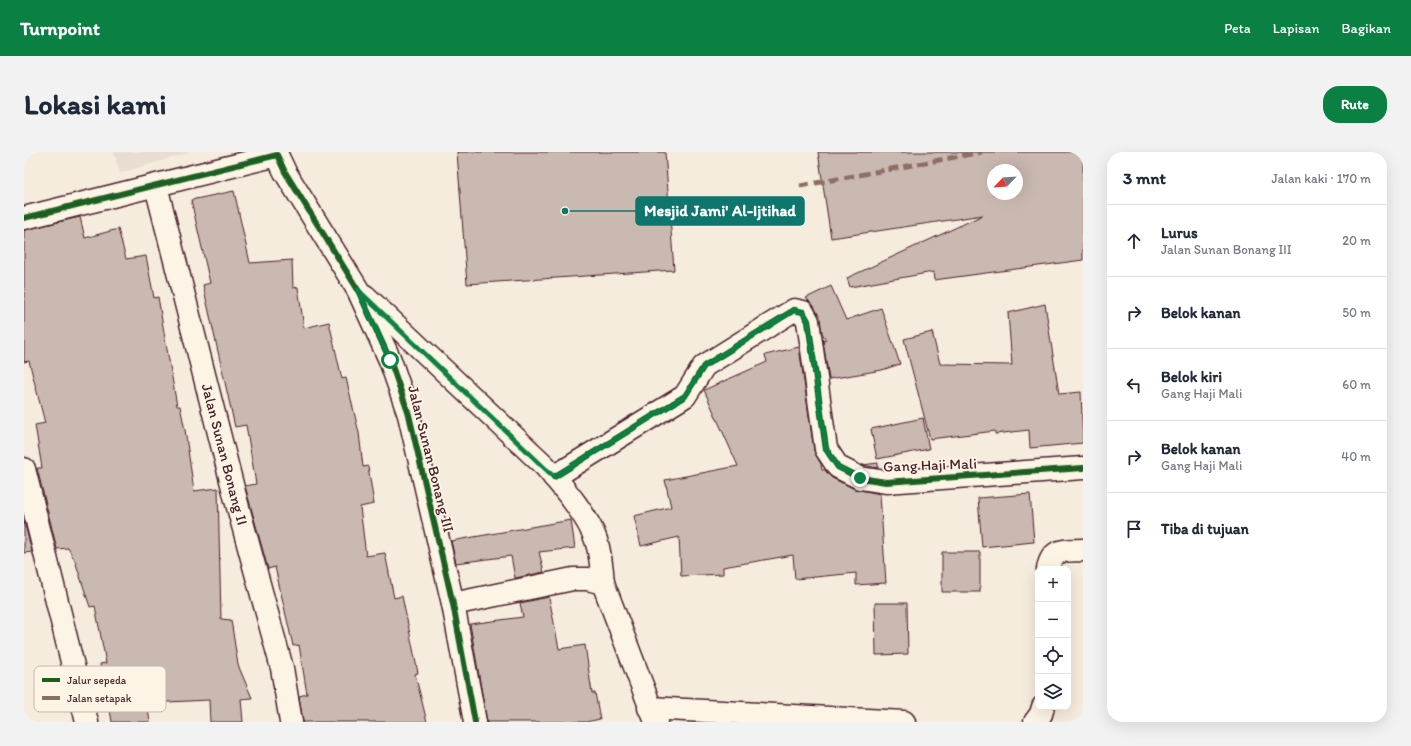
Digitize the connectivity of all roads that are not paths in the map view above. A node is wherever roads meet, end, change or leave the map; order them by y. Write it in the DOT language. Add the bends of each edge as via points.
graph roads {
  1 [pos="276,154"];
  2 [pos="156,186"];
  3 [pos="24,218"];
  4 [pos="358,290"];
  5 [pos="1083,468"];
  6 [pos="24,469"];
  7 [pos="554,477"];
  8 [pos="1083,550"];
  9 [pos="1049,566"];
  10 [pos="603,584"];
  11 [pos="453,604"];
  12 [pos="73,666"];
  13 [pos="1042,710"];
  14 [pos="85,712"];
  15 [pos="653,715"];
  16 [pos="87,722"];
  17 [pos="291,722"];
  18 [pos="475,722"];
  19 [pos="904,722"];
  20 [pos="1035,722"];
  1 -- 2 [label="street, Jalan Sunan Bonang III"];
  1 -- 4 [label="street, Jalan Sunan Bonang III"];
  2 -- 3 [label="street, Jalan Sunan Bonang III"];
  2 -- 17 [label="street, Jalan Sunan Bonang II" via="236,500 282,668"];
  4 -- 7 [label="street"];
  4 -- 11 [label="street, Jalan Sunan Bonang III" via="390,360 409,415"];
  5 -- 7 [label="street, Gang Haji Mali" via="886,482 860,478 838,467 826,449 808,321 803,312 794,310 704,366 685,396"];
  6 -- 12 [label="street"];
  7 -- 10 [label="street" via="581,513 596,539"];
  8 -- 9 [label="street" via="1053,554"];
  10 -- 11 [label="street" via="588,579 573,579"];
  10 -- 15 [label="street"];
  11 -- 18 [label="street, Jalan Sunan Bonang III"];
  13 -- 20 [label="street"];
  14 -- 16 [label="street"];
  15 -- 19 [label="street"];
}
